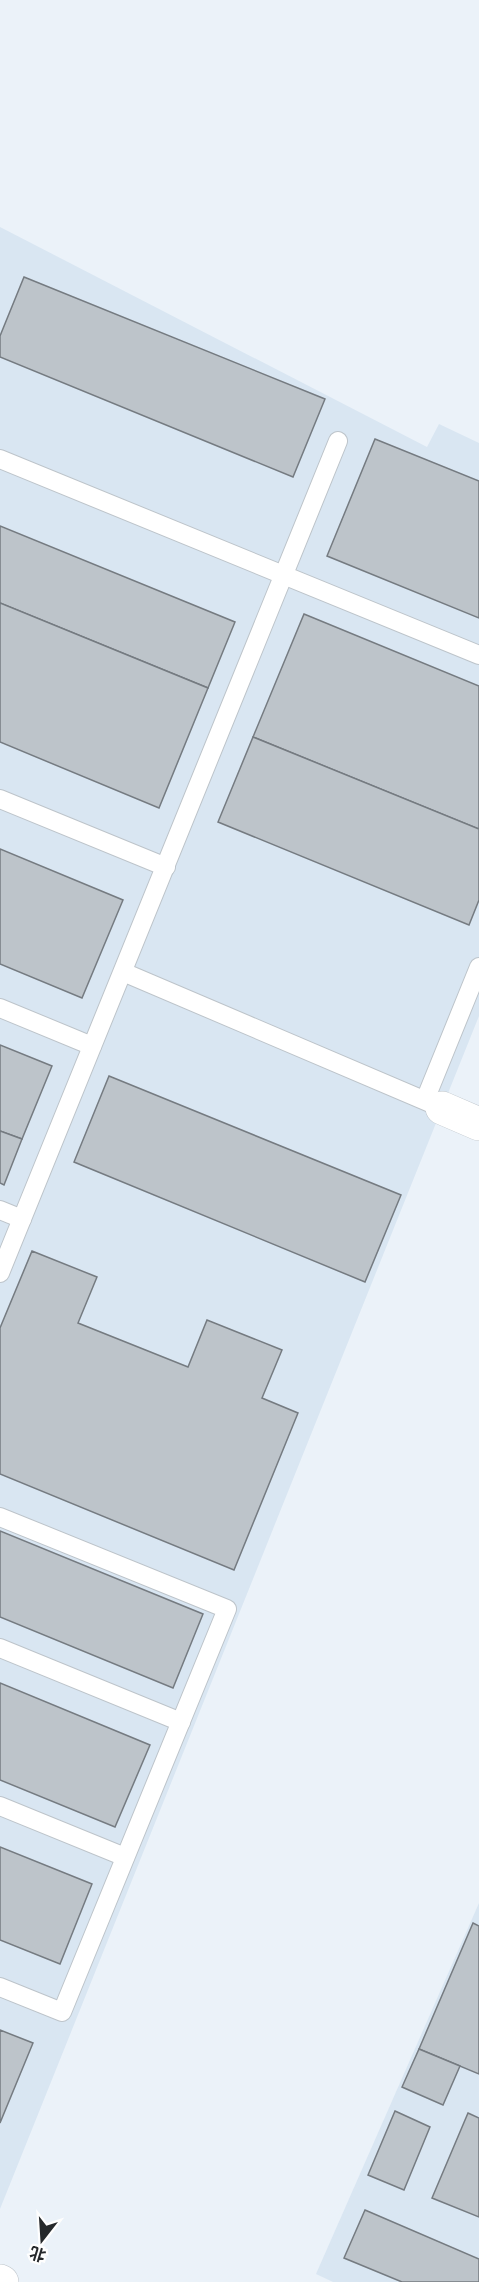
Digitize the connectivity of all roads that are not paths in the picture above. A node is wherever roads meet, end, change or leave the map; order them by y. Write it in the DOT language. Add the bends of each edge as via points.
graph roads {
  1 [pos="338,441"];
  2 [pos="0,459"];
  3 [pos="284,575"];
  4 [pos="479,655"];
  5 [pos="0,799"];
  6 [pos="166,867"];
  7 [pos="479,967"];
  8 [pos="123,972"];
  9 [pos="0,1008"];
  10 [pos="92,1046"];
  11 [pos="433,1104"];
  12 [pos="479,1124"];
  13 [pos="0,1210"];
  14 [pos="22,1219"];
  15 [pos="0,1273"];
  16 [pos="0,1516"];
  17 [pos="0,1648"];
  18 [pos="181,1722"];
  19 [pos="0,1806"];
  20 [pos="125,1857"];
  21 [pos="0,1987"];
  1 -- 3 [label="lane"];
  2 -- 3 [label="lane"];
  3 -- 4 [label="lane"];
  3 -- 6 [label="lane"];
  5 -- 6 [label="lane"];
  6 -- 8 [label="lane"];
  7 -- 11 [label="lane"];
  8 -- 10 [label="lane"];
  8 -- 11 [label="lane"];
  9 -- 10 [label="lane"];
  10 -- 14 [label="lane"];
  11 -- 12 [label="street"];
  13 -- 14 [label="lane"];
  14 -- 15 [label="lane"];
  16 -- 18 [label="lane" via="227,1610"];
  17 -- 18 [label="lane"];
  18 -- 20 [label="lane"];
  19 -- 20 [label="lane"];
  20 -- 21 [label="lane" via="62,2012"];
}
